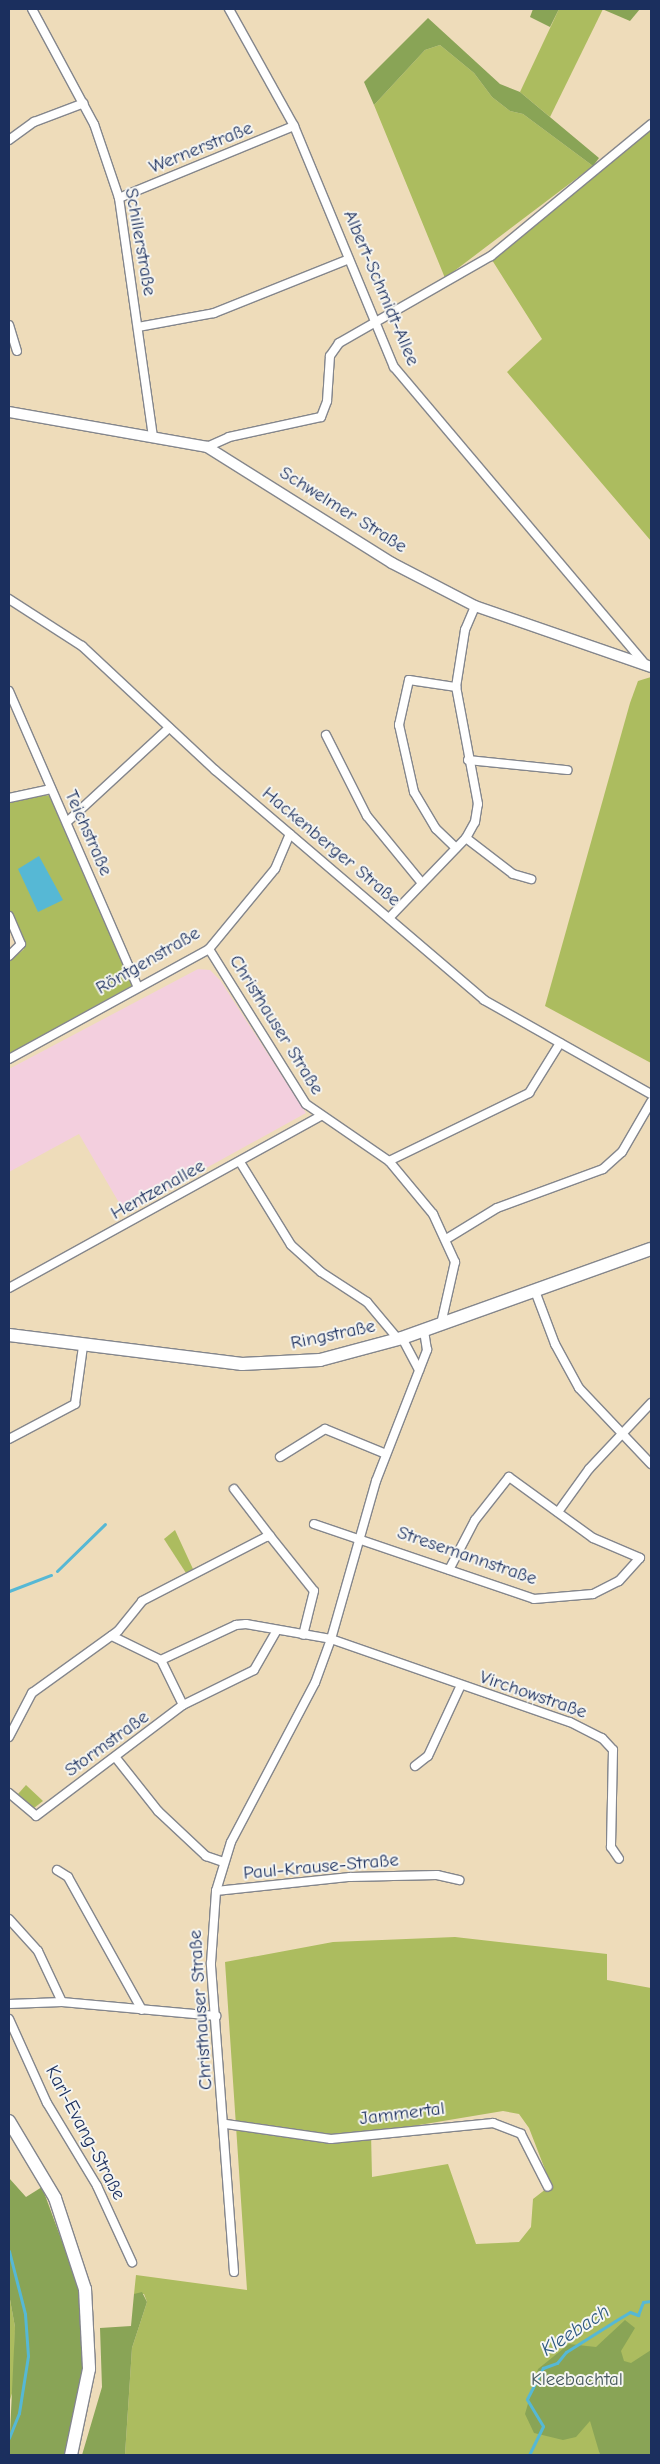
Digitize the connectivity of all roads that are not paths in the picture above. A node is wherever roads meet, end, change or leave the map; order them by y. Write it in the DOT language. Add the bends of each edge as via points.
graph roads {
  1 [pos="32,9"];
  2 [pos="229,9"];
  3 [pos="84,103"];
  4 [pos="651,124"];
  5 [pos="294,126"];
  6 [pos="9,140"];
  7 [pos="119,198"];
  8 [pos="349,259"];
  9 [pos="376,322"];
  10 [pos="9,324"];
  11 [pos="138,327"];
  12 [pos="16,351"];
  13 [pos="9,412"];
  14 [pos="153,438"];
  15 [pos="207,447"];
  16 [pos="9,600"];
  17 [pos="475,606"];
  18 [pos="649,666"];
  19 [pos="456,687"];
  20 [pos="9,691"];
  21 [pos="169,728"];
  22 [pos="326,734"];
  23 [pos="468,760"];
  24 [pos="567,770"];
  25 [pos="51,789"];
  26 [pos="9,798"];
  27 [pos="66,822"];
  28 [pos="290,834"];
  29 [pos="466,838"];
  30 [pos="456,848"];
  31 [pos="532,879"];
  32 [pos="421,882"];
  33 [pos="9,916"];
  34 [pos="389,918"];
  35 [pos="210,949"];
  36 [pos="9,956"];
  37 [pos="138,987"];
  38 [pos="560,1044"];
  39 [pos="9,1059"];
  40 [pos="651,1094"];
  41 [pos="651,1102"];
  42 [pos="320,1116"];
  43 [pos="389,1161"];
  44 [pos="240,1162"];
  45 [pos="448,1238"];
  46 [pos="651,1249"];
  47 [pos="9,1288"];
  48 [pos="535,1291"];
  49 [pos="441,1324"];
  50 [pos="424,1330"];
  51 [pos="9,1335"];
  52 [pos="400,1339"];
  53 [pos="83,1346"];
  54 [pos="419,1370"];
  55 [pos="651,1403"];
  56 [pos="621,1436"];
  57 [pos="9,1439"];
  58 [pos="386,1454"];
  59 [pos="280,1457"];
  60 [pos="651,1464"];
  61 [pos="234,1489"];
  62 [pos="558,1512"];
  63 [pos="314,1524"];
  64 [pos="270,1536"];
  65 [pos="360,1536"];
  66 [pos="449,1570"];
  67 [pos="277,1630"];
  68 [pos="303,1635"];
  69 [pos="112,1636"];
  70 [pos="331,1639"];
  71 [pos="161,1660"];
  72 [pos="460,1687"];
  73 [pos="184,1705"];
  74 [pos="9,1737"];
  75 [pos="116,1758"];
  76 [pos="415,1766"];
  77 [pos="9,1793"];
  78 [pos="618,1859"];
  79 [pos="223,1862"];
  80 [pos="57,1870"];
  81 [pos="459,1880"];
  82 [pos="216,1891"];
  83 [pos="9,1918"];
  84 [pos="62,2002"];
  85 [pos="9,2004"];
  86 [pos="142,2010"];
  87 [pos="216,2016"];
  88 [pos="9,2019"];
  89 [pos="9,2121"];
  90 [pos="226,2124"];
  91 [pos="548,2187"];
  92 [pos="132,2262"];
  93 [pos="234,2272"];
  94 [pos="71,2455"];
  1 -- 3 [label="street, Schillerstraße"];
  2 -- 5 [label="street, Albert-Schmidt-Allee"];
  3 -- 6 [label="street" via="34,122"];
  3 -- 7 [label="street, Schillerstraße"];
  4 -- 9 [label="street" via="491,256"];
  5 -- 7 [label="street, Wernerstraße"];
  5 -- 8 [label="street, Albert-Schmidt-Allee"];
  7 -- 11 [label="street, Schillerstraße"];
  8 -- 9 [label="street, Albert-Schmidt-Allee"];
  8 -- 11 [label="street" via="214,313"];
  9 -- 15 [label="street" via="339,343 330,356 327,401 321,417 229,437"];
  9 -- 18 [label="street, Albert-Schmidt-Allee" via="394,367 414,394"];
  10 -- 12 [label="street"];
  11 -- 14 [label="street, Schillerstraße"];
  13 -- 14 [label="street, Schwelmer Straße"];
  14 -- 15 [label="street, Schwelmer Straße"];
  15 -- 17 [label="street, Schwelmer Straße" via="392,563"];
  16 -- 21 [label="street, Hackenberger Straße" via="82,646"];
  17 -- 18 [label="street, Schwelmer Straße"];
  17 -- 19 [label="street" via="465,630"];
  19 -- 23 [label="street"];
  19 -- 30 [label="street" via="409,680 399,725 414,792 436,829"];
  20 -- 25 [label="street, Teichstraße"];
  21 -- 27 [label="street"];
  21 -- 28 [label="street, Hackenberger Straße"];
  22 -- 32 [label="street" via="367,816"];
  23 -- 24 [label="street"];
  23 -- 29 [label="street" via="478,810"];
  25 -- 26 [label="street"];
  25 -- 27 [label="street, Teichstraße"];
  27 -- 37 [label="street, Teichstraße"];
  28 -- 34 [label="street, Hackenberger Straße"];
  28 -- 35 [label="street, Röntgenstraße" via="275,869"];
  29 -- 30 [label="street"];
  29 -- 31 [label="street" via="513,874"];
  30 -- 32 [label="street"];
  32 -- 34 [label="street"];
  33 -- 36 [label="street" via="21,944"];
  34 -- 38 [label="street, Hackenberger Straße" via="484,1000"];
  35 -- 37 [label="street, Röntgenstraße"];
  35 -- 42 [label="street, Christhauser Straße" via="306,1104"];
  37 -- 39 [label="street, Röntgenstraße"];
  38 -- 40 [label="street, Hackenberger Straße"];
  38 -- 43 [label="street" via="529,1093"];
  41 -- 45 [label="street" via="622,1152 603,1169 497,1208"];
  42 -- 43 [label="street, Christhauser Straße"];
  42 -- 44 [label="street, Hentzenallee"];
  43 -- 45 [label="street, Christhauser Straße" via="414,1187"];
  44 -- 47 [label="street, Hentzenallee"];
  44 -- 52 [label="street" via="291,1244 321,1272 367,1302"];
  45 -- 49 [label="street, Christhauser Straße" via="454,1271"];
  46 -- 48 [label="main road, Ringstraße"];
  48 -- 49 [label="main road, Ringstraße"];
  48 -- 56 [label="street" via="570,1372"];
  49 -- 50 [label="main road, Ringstraße"];
  50 -- 52 [label="main road, Ringstraße"];
  50 -- 54 [label="street, Christhauser Straße" via="426,1350"];
  51 -- 53 [label="main road, Ringstraße"];
  52 -- 53 [label="main road, Ringstraße" via="335,1357 285,1364 242,1364"];
  52 -- 54 [label="street"];
  53 -- 57 [label="street" via="75,1404"];
  54 -- 58 [label="street, Christhauser Straße"];
  55 -- 56 [label="street"];
  56 -- 60 [label="street"];
  56 -- 62 [label="street"];
  58 -- 59 [label="street" via="325,1429"];
  58 -- 65 [label="street, Christhauser Straße"];
  61 -- 64 [label="street"];
  62 -- 66 [label="street" via="509,1477 475,1520"];
  62 -- 66 [label="street, Stresemannstraße" via="593,1538 640,1558 606,1588 563,1600 513,1594"];
  63 -- 65 [label="street"];
  64 -- 68 [label="street" via="314,1591"];
  64 -- 69 [label="street" via="142,1602"];
  65 -- 66 [label="street, Stresemannstraße"];
  65 -- 70 [label="street, Christhauser Straße"];
  67 -- 68 [label="street"];
  67 -- 71 [label="street" via="238,1624"];
  67 -- 73 [label="street, Stormstraße" via="254,1670"];
  68 -- 70 [label="street"];
  69 -- 71 [label="street"];
  69 -- 74 [label="street" via="32,1693"];
  70 -- 72 [label="street, Virchowstraße"];
  70 -- 79 [label="street, Christhauser Straße" via="314,1683"];
  71 -- 73 [label="street"];
  72 -- 76 [label="street" via="428,1756"];
  72 -- 78 [label="street, Virchowstraße" via="570,1722 610,1744 614,1755 612,1847"];
  73 -- 75 [label="street, Stormstraße"];
  75 -- 77 [label="street, Stormstraße" via="36,1816"];
  75 -- 79 [label="street" via="158,1810 206,1856"];
  79 -- 82 [label="street, Christhauser Straße"];
  80 -- 86 [label="street" via="68,1877"];
  81 -- 82 [label="street, Paul-Krause-Straße" via="437,1875 350,1877"];
  82 -- 87 [label="street, Christhauser Straße" via="211,1934"];
  83 -- 84 [label="street" via="38,1951"];
  84 -- 85 [label="street"];
  84 -- 86 [label="street"];
  86 -- 87 [label="street"];
  87 -- 90 [label="street, Christhauser Straße"];
  88 -- 92 [label="street, Karl-Evang-Straße" via="47,2103 97,2186"];
  89 -- 94 [label="main road" via="55,2198 85,2289 89,2369"];
  90 -- 91 [label="street, Jammertal" via="330,2138 493,2123 521,2134"];
  90 -- 93 [label="street, Christhauser Straße"];
}
